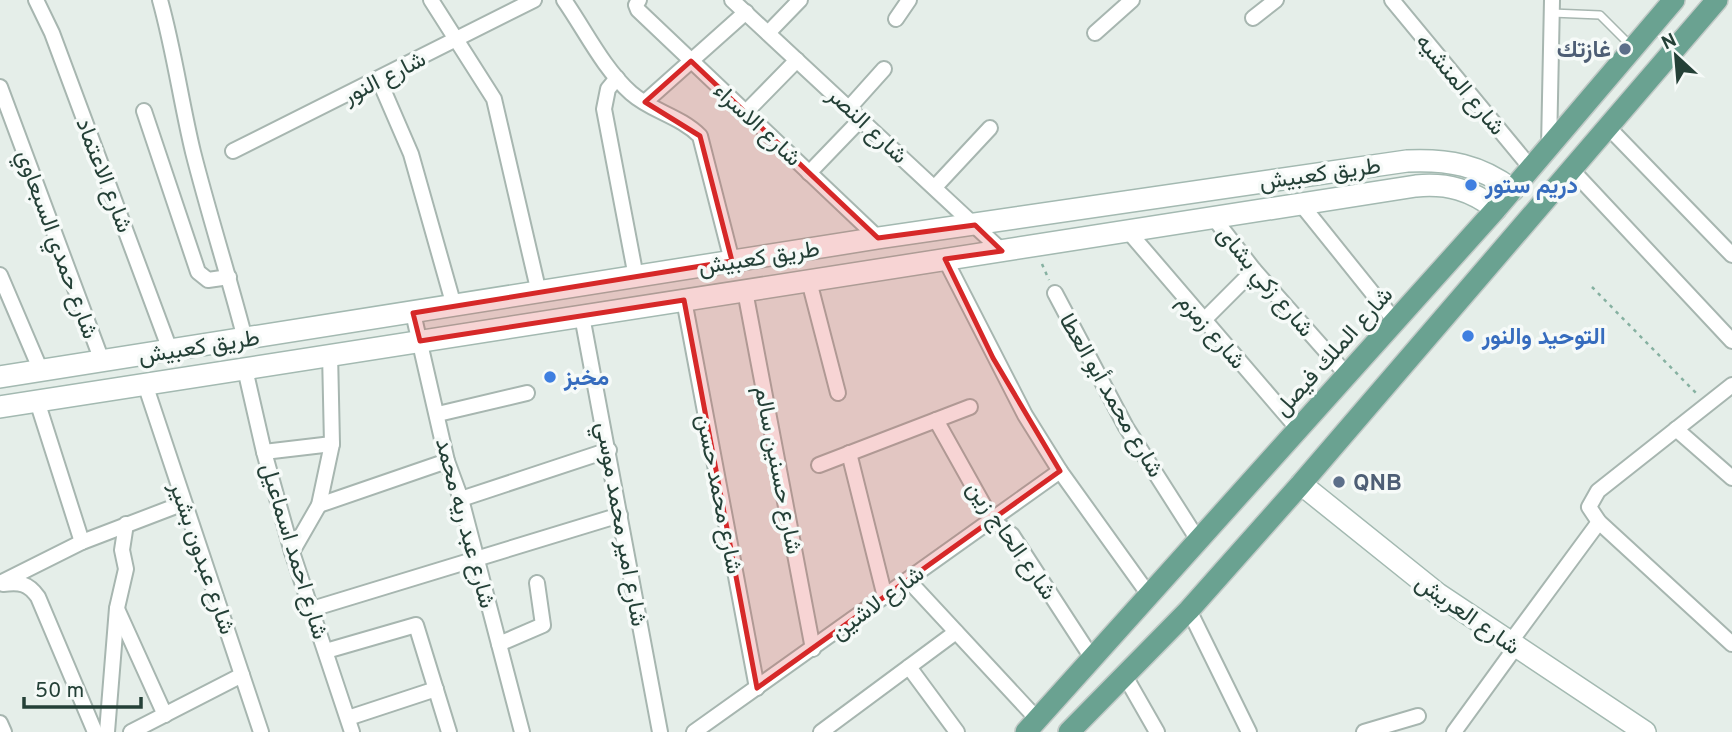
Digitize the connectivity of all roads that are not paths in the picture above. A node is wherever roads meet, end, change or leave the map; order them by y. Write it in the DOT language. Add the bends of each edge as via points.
graph roads {
  1 [pos="36,0"];
  2 [pos="160,0"];
  3 [pos="431,0"];
  4 [pos="534,0"];
  5 [pos="564,0"];
  6 [pos="732,0"];
  7 [pos="800,0"];
  8 [pos="909,0"];
  9 [pos="1132,0"];
  10 [pos="1276,0"];
  11 [pos="1392,0"];
  12 [pos="1674,0"];
  13 [pos="1717,0"];
  14 [pos="639,5"];
  15 [pos="1552,6"];
  16 [pos="746,12"];
  17 [pos="1253,18"];
  18 [pos="896,19"];
  19 [pos="768,33"];
  20 [pos="1095,33"];
  21 [pos="456,40"];
  22 [pos="1633,48"];
  23 [pos="797,60"];
  24 [pos="691,61"];
  25 [pos="884,69"];
  26 [pos="617,78"];
  27 [pos="379,80"];
  28 [pos="0,87"];
  29 [pos="645,102"];
  30 [pos="849,108"];
  31 [pos="144,111"];
  32 [pos="746,112"];
  33 [pos="861,119"];
  34 [pos="1608,127"];
  35 [pos="990,128"];
  36 [pos="1549,147"];
  37 [pos="233,151"];
  38 [pos="1531,168"];
  39 [pos="1571,169"];
  40 [pos="809,173"];
  41 [pos="1235,184"];
  42 [pos="935,187"];
  43 [pos="1513,190"];
  44 [pos="1301,204"];
  45 [pos="1496,209"];
  46 [pos="1239,214"];
  47 [pos="1213,217"];
  48 [pos="975,225"];
  49 [pos="1128,231"];
  50 [pos="878,238"];
  51 [pos="1002,251"];
  52 [pos="1732,255"];
  53 [pos="946,259"];
  54 [pos="732,261"];
  55 [pos="1254,270"];
  56 [pos="0,275"];
  57 [pos="229,277"];
  58 [pos="636,277"];
  59 [pos="809,281"];
  60 [pos="745,291"];
  61 [pos="539,293"];
  62 [pos="1055,293"];
  63 [pos="684,300"];
  64 [pos="454,306"];
  65 [pos="413,313"];
  66 [pos="582,316"];
  67 [pos="1203,321"];
  68 [pos="1395,321"];
  69 [pos="245,340"];
  70 [pos="420,341"];
  71 [pos="1732,341"];
  72 [pos="170,350"];
  73 [pos="330,353"];
  74 [pos="102,361"];
  75 [pos="245,369"];
  76 [pos="41,371"];
  77 [pos="1347,375"];
  78 [pos="0,377"];
  79 [pos="145,384"];
  80 [pos="1732,385"];
  81 [pos="527,393"];
  82 [pos="838,393"];
  83 [pos="37,401"];
  84 [pos="0,407"];
  85 [pos="970,407"];
  86 [pos="438,414"];
  87 [pos="936,420"];
  88 [pos="1298,429"];
  89 [pos="1676,429"];
  90 [pos="332,444"];
  91 [pos="608,450"];
  92 [pos="264,452"];
  93 [pos="849,453"];
  94 [pos="447,461"];
  95 [pos="819,465"];
  96 [pos="1060,471"];
  97 [pos="1732,478"];
  98 [pos="1301,484"];
  99 [pos="461,499"];
  100 [pos="184,503"];
  101 [pos="318,505"];
  102 [pos="620,515"];
  103 [pos="992,520"];
  104 [pos="1599,522"];
  105 [pos="126,524"];
  106 [pos="1198,540"];
  107 [pos="82,542"];
  108 [pos="292,552"];
  109 [pos="477,559"];
  110 [pos="908,580"];
  111 [pos="0,583"];
  112 [pos="537,583"];
  113 [pos="1149,595"];
  114 [pos="885,597"];
  115 [pos="117,608"];
  116 [pos="312,609"];
  117 [pos="1189,610"];
  118 [pos="956,632"];
  119 [pos="499,644"];
  120 [pos="1732,644"];
  121 [pos="1512,646"];
  122 [pos="813,649"];
  123 [pos="326,651"];
  124 [pos="1092,658"];
  125 [pos="909,667"];
  126 [pos="242,675"];
  127 [pos="1125,676"];
  128 [pos="757,688"];
  129 [pos="436,689"];
  130 [pos="165,715"];
  131 [pos="1418,716"];
  132 [pos="840,718"];
  133 [pos="0,723"];
  134 [pos="350,725"];
  135 [pos="1032,726"];
  136 [pos="1455,729"];
  137 [pos="1072,731"];
  138 [pos="4,732"];
  139 [pos="95,732"];
  140 [pos="107,732"];
  141 [pos="131,732"];
  142 [pos="261,732"];
  143 [pos="449,732"];
  144 [pos="522,732"];
  145 [pos="660,732"];
  146 [pos="694,732"];
  147 [pos="821,732"];
  148 [pos="849,732"];
  149 [pos="957,732"];
  150 [pos="1157,732"];
  151 [pos="1249,732"];
  152 [pos="1364,732"];
  153 [pos="1645,732"];
  1 -- 72 [label="street, شارع الاعتماد"];
  2 -- 57 [label="street" via="194,156"];
  3 -- 21 [label="street"];
  4 -- 21 [label="street, شارع النور"];
  5 -- 26 [label="street"];
  6 -- 16 [label="street, شارع النصر"];
  7 -- 19 [label="street"];
  8 -- 18 [label="street"];
  9 -- 20 [label="street"];
  10 -- 17 [label="street"];
  11 -- 38 [label="street, شارع المنشيه"];
  12 -- 22 [label="main road, شارع الملك فيصل"];
  13 -- 34 [label="main road"];
  14 -- 24 [label="street, شارع الاسراء"];
  15 -- 22 [label="lane" via="1600,15"];
  15 -- 36 [label="street"];
  16 -- 19 [label="street, شارع النصر"];
  16 -- 24 [label="street"];
  19 -- 23 [label="street, شارع النصر"];
  21 -- 27 [label="street, شارع النور"];
  21 -- 61 [label="street" via="499,111"];
  22 -- 36 [label="main road, شارع الملك فيصل"];
  23 -- 30 [label="street, شارع النصر"];
  23 -- 32 [label="street"];
  24 -- 29 [label="street"];
  24 -- 32 [label="street, شارع الاسراء"];
  25 -- 30 [label="street"];
  26 -- 29 [label="street"];
  26 -- 58 [label="street" via="608,89 604,109"];
  27 -- 37 [label="street, شارع النور"];
  27 -- 64 [label="street" via="411,154"];
  28 -- 74 [label="street, شارع حمدي السبعاوي"];
  29 -- 54 [label="street" via="700,136"];
  30 -- 33 [label="street, شارع النصر"];
  31 -- 57 [label="street" via="198,272 208,280"];
  32 -- 40 [label="street, شارع الاسراء"];
  33 -- 40 [label="street"];
  33 -- 42 [label="street, شارع النصر"];
  34 -- 39 [label="main road"];
  34 -- 52 [label="street"];
  35 -- 42 [label="street"];
  36 -- 38 [label="main road, شارع الملك فيصل"];
  38 -- 43 [label="main road, شارع الملك فيصل"];
  39 -- 71 [label="street"];
  39 -- 98 [label="main road"];
  40 -- 50 [label="street, شارع الاسراء"];
  41 -- 43 [label="street, طريق كعبيش" via="1431,160 1475,167"];
  41 -- 46 [label="street"];
  41 -- 48 [label="street, طريق كعبيش"];
  42 -- 48 [label="street, شارع النصر"];
  43 -- 45 [label="main road, شارع الملك فيصل"];
  44 -- 45 [label="street, طريق كعبيش" via="1438,184 1479,196"];
  44 -- 46 [label="street, طريق كعبيش"];
  44 -- 68 [label="street"];
  45 -- 68 [label="main road, شارع الملك فيصل"];
  46 -- 47 [label="street, طريق كعبيش"];
  47 -- 49 [label="street, طريق كعبيش"];
  47 -- 55 [label="street, شارع زكي بشاى"];
  48 -- 50 [label="street, طريق كعبيش"];
  48 -- 51 [label="street, شارع النصر"];
  49 -- 51 [label="street, طريق كعبيش"];
  49 -- 67 [label="street, شارع زمزم"];
  50 -- 54 [label="street, طريق كعبيش"];
  51 -- 53 [label="street, طريق كعبيش"];
  53 -- 59 [label="street, طريق كعبيش"];
  53 -- 96 [label="street" via="993,358"];
  54 -- 58 [label="street, طريق كعبيش"];
  55 -- 67 [label="street"];
  55 -- 77 [label="street, شارع زكي بشاى"];
  56 -- 76 [label="street"];
  57 -- 69 [label="street"];
  58 -- 61 [label="street, طريق كعبيش"];
  59 -- 60 [label="street, طريق كعبيش"];
  59 -- 82 [label="street"];
  60 -- 63 [label="street, طريق كعبيش"];
  60 -- 122 [label="street, شارع حسنين سالم"];
  61 -- 64 [label="street, طريق كعبيش"];
  62 -- 106 [label="street, شارع محمد أبو العطا" via="1126,427"];
  63 -- 66 [label="street, طريق كعبيش"];
  63 -- 128 [label="street, شارع محمد حسن"];
  64 -- 65 [label="street, طريق كعبيش"];
  65 -- 69 [label="street, طريق كعبيش"];
  65 -- 70 [label="street, شارع عبد ريه محمد"];
  66 -- 70 [label="street, طريق كعبيش"];
  66 -- 91 [label="street, شارع امير محمد موسي"];
  67 -- 88 [label="street, شارع زمزم"];
  68 -- 77 [label="main road, شارع الملك فيصل"];
  69 -- 72 [label="street, طريق كعبيش"];
  70 -- 73 [label="street, طريق كعبيش"];
  70 -- 86 [label="street, شارع عبد ريه محمد"];
  72 -- 74 [label="street, طريق كعبيش"];
  73 -- 75 [label="street, طريق كعبيش"];
  73 -- 90 [label="street"];
  74 -- 76 [label="street, طريق كعبيش"];
  75 -- 79 [label="street, طريق كعبيش"];
  75 -- 92 [label="street, شارع احمد اسماعيل"];
  76 -- 78 [label="street, طريق كعبيش"];
  77 -- 88 [label="main road, شارع الملك فيصل"];
  79 -- 83 [label="street, طريق كعبيش"];
  79 -- 100 [label="street, شارع عبدون بشير"];
  80 -- 89 [label="street"];
  81 -- 86 [label="street"];
  83 -- 84 [label="street, طريق كعبيش"];
  83 -- 107 [label="street"];
  85 -- 87 [label="street"];
  86 -- 94 [label="street, شارع عبد ريه محمد"];
  87 -- 93 [label="street"];
  87 -- 103 [label="street, شارع الحاج زين"];
  88 -- 106 [label="main road, شارع الملك فيصل"];
  89 -- 97 [label="street"];
  89 -- 104 [label="street" via="1594,495 1589,507"];
  90 -- 92 [label="street"];
  90 -- 101 [label="street"];
  91 -- 99 [label="street"];
  91 -- 102 [label="street, شارع امير محمد موسي"];
  92 -- 108 [label="street, شارع احمد اسماعيل"];
  93 -- 95 [label="street"];
  93 -- 114 [label="street"];
  94 -- 99 [label="street, شارع عبد ريه محمد"];
  94 -- 101 [label="street"];
  96 -- 103 [label="street, شارع لاشين"];
  96 -- 113 [label="street"];
  98 -- 117 [label="main road"];
  98 -- 121 [label="street, شارع العريش" via="1438,594"];
  99 -- 109 [label="street, شارع عبد ريه محمد"];
  100 -- 105 [label="street"];
  100 -- 126 [label="street, شارع عبدون بشير"];
  101 -- 108 [label="street"];
  102 -- 109 [label="street"];
  102 -- 145 [label="street, شارع امير محمد موسي"];
  103 -- 110 [label="street, شارع لاشين"];
  103 -- 124 [label="street, شارع الحاج زين" via="1012,536"];
  104 -- 120 [label="street"];
  104 -- 121 [label="street"];
  105 -- 107 [label="street"];
  105 -- 115 [label="street" via="122,551 126,569"];
  106 -- 113 [label="main road, شارع الملك فيصل"];
  107 -- 111 [label="street"];
  108 -- 116 [label="street, شارع احمد اسماعيل"];
  109 -- 116 [label="street"];
  109 -- 119 [label="street, شارع عبد ريه محمد"];
  110 -- 114 [label="street, شارع لاشين"];
  110 -- 118 [label="street"];
  111 -- 139 [label="street" via="26,584 38,597"];
  112 -- 119 [label="street" via="543,625"];
  113 -- 124 [label="main road, شارع الملك فيصل"];
  114 -- 122 [label="street, شارع لاشين"];
  115 -- 130 [label="street"];
  115 -- 140 [label="street"];
  116 -- 123 [label="street, شارع احمد اسماعيل"];
  117 -- 127 [label="main road"];
  117 -- 151 [label="street"];
  118 -- 125 [label="street"];
  118 -- 135 [label="street"];
  119 -- 144 [label="street, شارع عبد ريه محمد"];
  121 -- 136 [label="street"];
  121 -- 153 [label="street, شارع العريش"];
  122 -- 128 [label="street, شارع لاشين"];
  123 -- 129 [label="street" via="416,625"];
  123 -- 134 [label="street, شارع احمد اسماعيل"];
  124 -- 135 [label="main road, شارع الملك فيصل"];
  125 -- 132 [label="street"];
  125 -- 149 [label="street"];
  126 -- 130 [label="street"];
  126 -- 142 [label="street, شارع عبدون بشير"];
  127 -- 137 [label="main road"];
  127 -- 150 [label="street"];
  128 -- 146 [label="street, شارع لاشين"];
  129 -- 134 [label="street"];
  129 -- 143 [label="street"];
  130 -- 141 [label="street"];
  131 -- 152 [label="street"];
  132 -- 147 [label="street"];
  132 -- 148 [label="street"];
  133 -- 138 [label="street"];
}
